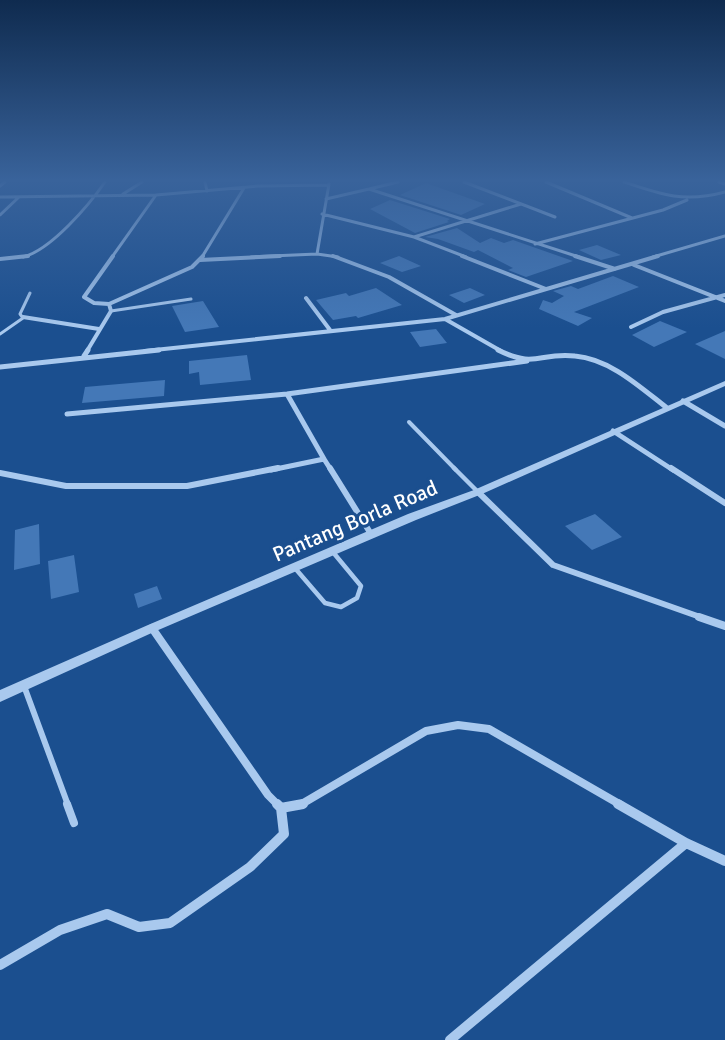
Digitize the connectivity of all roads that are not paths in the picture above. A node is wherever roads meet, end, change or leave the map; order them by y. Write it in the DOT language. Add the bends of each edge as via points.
graph roads {
  1 [pos="59,231"];
  2 [pos="133,231"];
  3 [pos="218,231"];
  4 [pos="320,231"];
  5 [pos="388,231"];
  6 [pos="433,231"];
  7 [pos="495,231"];
  8 [pos="586,231"];
  9 [pos="725,236"];
  10 [pos="414,237"];
  11 [pos="536,244"];
  12 [pos="317,254"];
  13 [pos="0,259"];
  14 [pos="200,260"];
  15 [pos="633,265"];
  16 [pos="615,269"];
  17 [pos="546,289"];
  18 [pos="30,293"];
  19 [pos="725,295"];
  20 [pos="306,298"];
  21 [pos="717,298"];
  22 [pos="191,299"];
  23 [pos="725,301"];
  24 [pos="109,304"];
  25 [pos="111,311"];
  26 [pos="456,315"];
  27 [pos="23,317"];
  28 [pos="445,319"];
  29 [pos="631,327"];
  30 [pos="99,329"];
  31 [pos="330,330"];
  32 [pos="0,334"];
  33 [pos="84,356"];
  34 [pos="527,361"];
  35 [pos="0,367"];
  36 [pos="725,383"];
  37 [pos="288,394"];
  38 [pos="683,401"];
  39 [pos="667,408"];
  40 [pos="67,414"];
  41 [pos="409,422"];
  42 [pos="725,426"];
  43 [pos="613,431"];
  44 [pos="324,459"];
  45 [pos="0,473"];
  46 [pos="478,492"];
  47 [pos="725,503"];
  48 [pos="371,534"];
  49 [pos="332,551"];
  50 [pos="294,567"];
  51 [pos="725,626"];
  52 [pos="152,628"];
  53 [pos="24,686"];
  54 [pos="0,696"];
  55 [pos="281,808"];
  56 [pos="74,824"];
  57 [pos="686,843"];
  58 [pos="725,861"];
  59 [pos="0,965"];
  60 [pos="450,1040"];
  1 -- 13 [label="street" via="34,253"];
  2 -- 24 [label="street" via="84,294 94,303"];
  3 -- 14 [label="street"];
  4 -- 12 [label="street"];
  5 -- 10 [label="street"];
  6 -- 10 [label="street"];
  7 -- 11 [label="street"];
  8 -- 11 [label="street"];
  9 -- 15 [label="street"];
  10 -- 17 [label="street"];
  11 -- 16 [label="street"];
  12 -- 14 [label="street"];
  12 -- 26 [label="street" via="333,255 380,274 426,295"];
  14 -- 24 [label="street" via="160,283"];
  15 -- 16 [label="street"];
  15 -- 21 [label="street"];
  16 -- 17 [label="street"];
  17 -- 26 [label="street"];
  18 -- 27 [label="lane" via="21,309"];
  19 -- 21 [label="street"];
  20 -- 31 [label="street"];
  21 -- 23 [label="street"];
  21 -- 29 [label="street" via="663,312"];
  22 -- 25 [label="lane"];
  24 -- 25 [label="street"];
  25 -- 30 [label="street"];
  26 -- 28 [label="street"];
  27 -- 30 [label="street"];
  27 -- 32 [label="lane"];
  28 -- 31 [label="street"];
  28 -- 34 [label="street"];
  30 -- 33 [label="street"];
  31 -- 33 [label="street"];
  33 -- 35 [label="street"];
  34 -- 37 [label="street"];
  34 -- 39 [label="street" via="562,355 586,357 609,366"];
  36 -- 38 [label="street, Pantang Borla Road"];
  37 -- 40 [label="street"];
  37 -- 44 [label="street"];
  38 -- 39 [label="street, Pantang Borla Road"];
  38 -- 42 [label="street"];
  39 -- 43 [label="street, Pantang Borla Road"];
  41 -- 46 [label="lane"];
  43 -- 46 [label="street, Pantang Borla Road"];
  43 -- 47 [label="street"];
  44 -- 45 [label="street" via="187,486 66,486"];
  44 -- 48 [label="street"];
  46 -- 48 [label="street, Pantang Borla Road"];
  46 -- 51 [label="street" via="553,565"];
  48 -- 49 [label="street, Pantang Borla Road"];
  49 -- 50 [label="street, Pantang Borla Road"];
  49 -- 50 [label="lane" via="361,586 357,598 341,607 325,603"];
  50 -- 52 [label="street, Pantang Borla Road"];
  52 -- 53 [label="street, Pantang Borla Road"];
  52 -- 55 [label="street"];
  53 -- 54 [label="street, Pantang Borla Road"];
  53 -- 56 [label="lane"];
  55 -- 57 [label="street" via="299,806 426,731 446,724 468,725 489,729"];
  55 -- 59 [label="street" via="284,834 250,867 170,923 139,927 106,914 60,930"];
  57 -- 58 [label="street"];
  57 -- 60 [label="street"];
}
